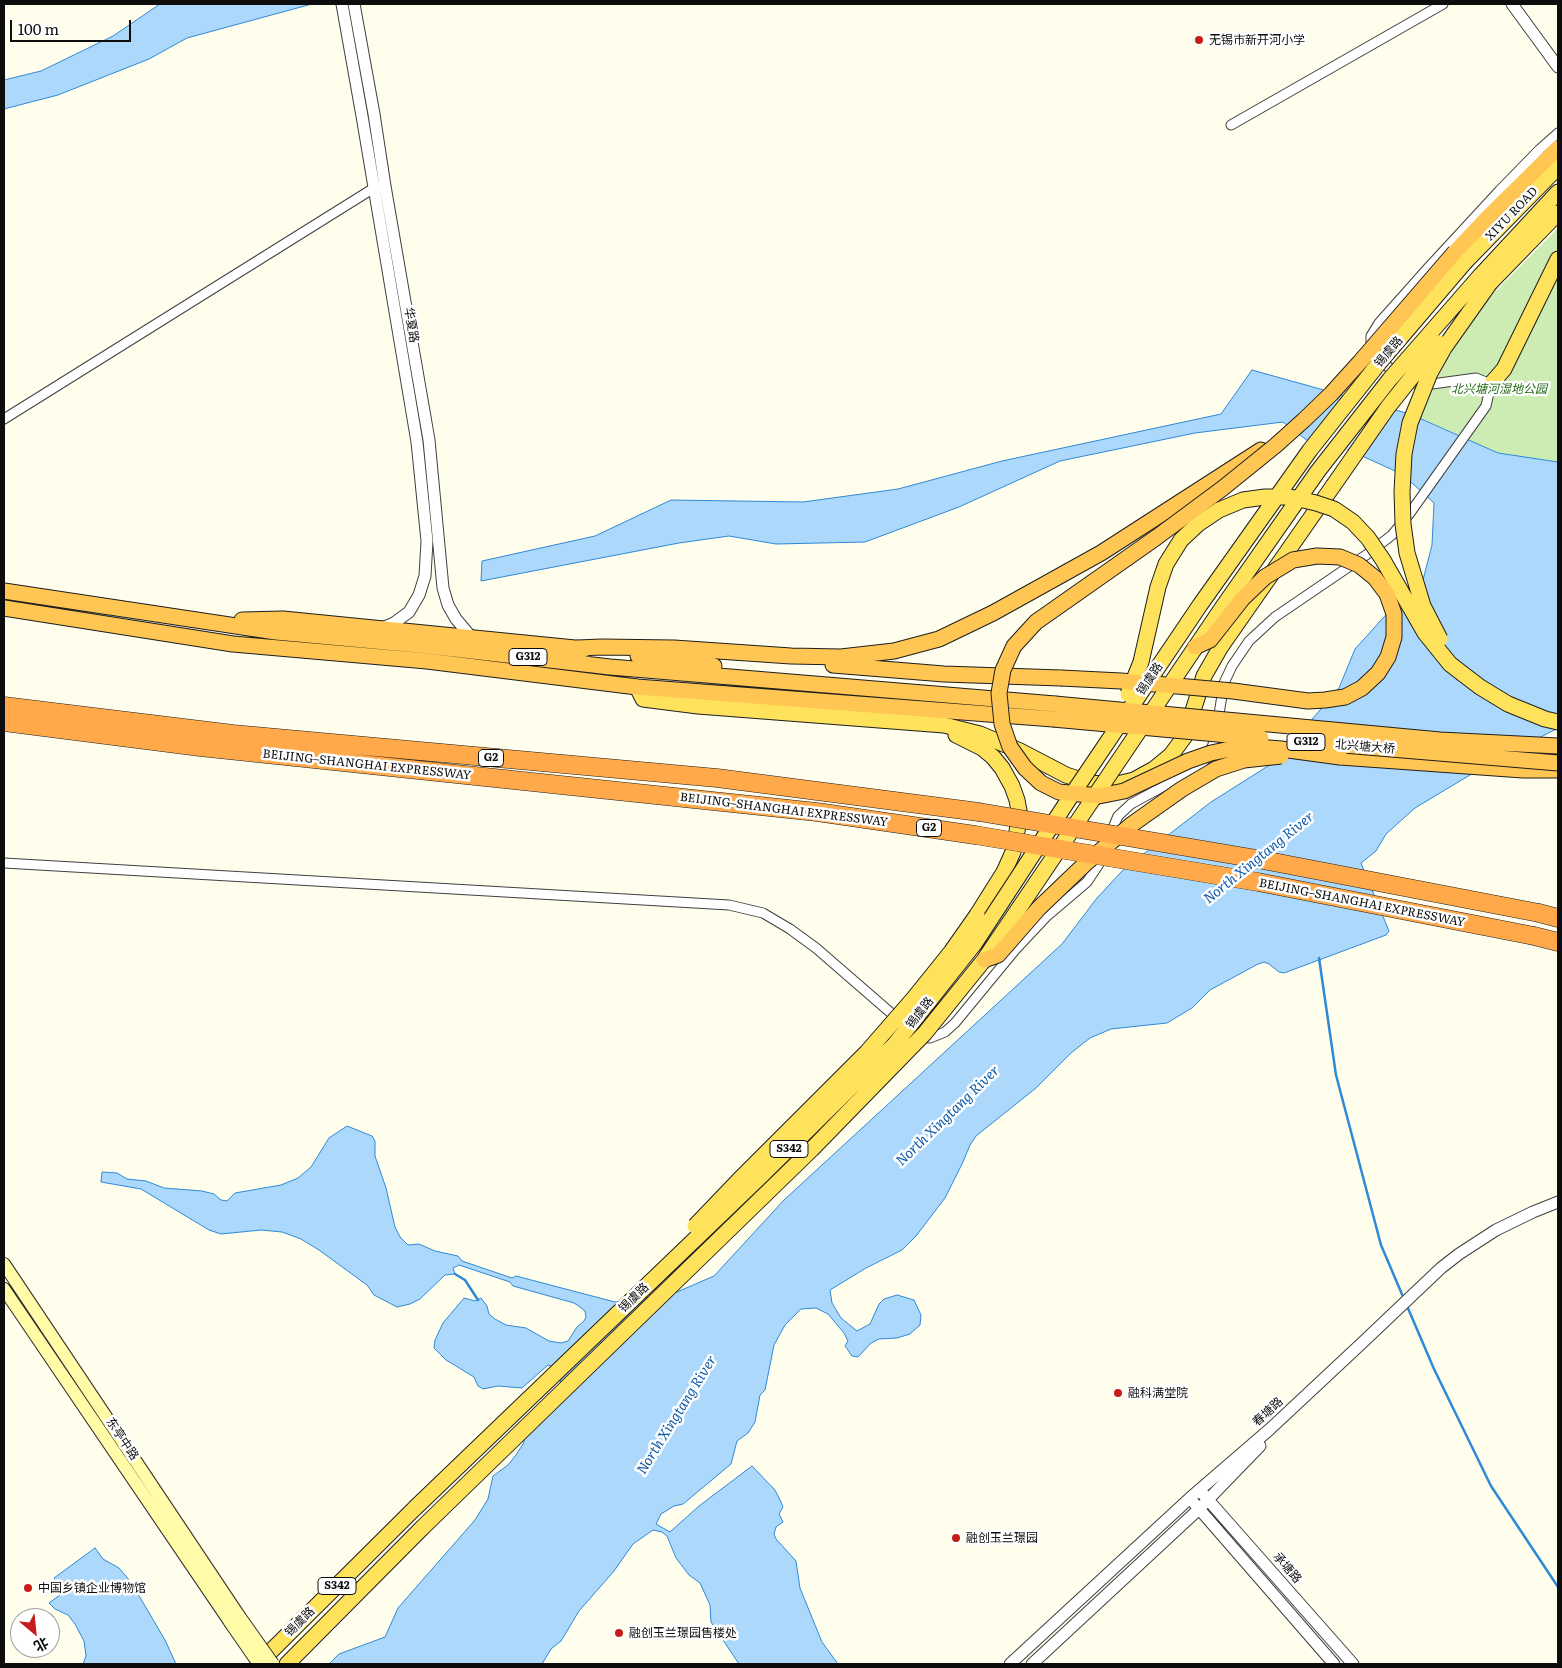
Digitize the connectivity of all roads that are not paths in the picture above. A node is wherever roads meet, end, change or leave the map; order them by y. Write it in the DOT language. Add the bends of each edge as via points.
graph roads {
  1 [pos="342,4"];
  2 [pos="354,4"];
  3 [pos="1443,4"];
  4 [pos="1512,4"];
  5 [pos="1558,66"];
  6 [pos="1231,125"];
  7 [pos="1558,133"];
  8 [pos="1558,148"];
  9 [pos="1558,167"];
  10 [pos="379,187"];
  11 [pos="1558,192"];
  12 [pos="1558,213"];
  13 [pos="1461,257"];
  14 [pos="1558,260"];
  15 [pos="1485,279"];
  16 [pos="1491,384"];
  17 [pos="4,419"];
  18 [pos="1289,432"];
  19 [pos="4,591"];
  20 [pos="4,608"];
  21 [pos="203,621"];
  22 [pos="377,630"];
  23 [pos="472,638"];
  24 [pos="1195,647"];
  25 [pos="577,648"];
  26 [pos="739,653"];
  27 [pos="1463,674"];
  28 [pos="727,676"];
  29 [pos="637,687"];
  30 [pos="4,706"];
  31 [pos="4,722"];
  32 [pos="1558,722"];
  33 [pos="934,725"];
  34 [pos="1107,743"];
  35 [pos="1558,746"];
  36 [pos="1340,757"];
  37 [pos="1558,763"];
  38 [pos="1558,770"];
  39 [pos="4,863"];
  40 [pos="1558,918"];
  41 [pos="1558,942"];
  42 [pos="984,960"];
  43 [pos="1558,1202"];
  44 [pos="1558,1206"];
  45 [pos="4,1264"];
  46 [pos="4,1289"];
  47 [pos="1415,1296"];
  48 [pos="608,1323"];
  49 [pos="1204,1495"];
  50 [pos="1190,1498"];
  51 [pos="1199,1509"];
  52 [pos="235,1619"];
  53 [pos="258,1664"];
  54 [pos="273,1664"];
  55 [pos="287,1664"];
  56 [pos="1010,1664"];
  57 [pos="1032,1664"];
  58 [pos="1334,1664"];
  59 [pos="1353,1664"];
  1 -- 10 [label="street, 华夏路" via="362,116"];
  2 -- 10 [label="street, 华夏路" via="374,114"];
  3 -- 6 [label="street"];
  4 -- 5 [label="street"];
  7 -- 16 [label="street" via="1494,197 1371,336 1371,346 1388,367 1413,383 1432,384 1476,378"];
  8 -- 13 [label="highway" via="1498,207"];
  9 -- 13 [label="main road, XIYU ROAD"];
  10 -- 17 [label="street"];
  10 -- 22 [label="street, 华夏路" via="417,442 427,541 426,576 419,595 409,612"];
  10 -- 23 [label="street, 华夏路" via="429,440 443,588 456,619"];
  11 -- 15 [label="main road, XIYU ROAD"];
  12 -- 15 [label="main road"];
  13 -- 18 [label="highway, bridge" via="1331,394"];
  13 -- 34 [label="main road, 锡虞路, bridge" via="1310,450"];
  14 -- 16 [label="main road" via="1504,369"];
  15 -- 24 [label="main road, 锡虞路, bridge" via="1390,379 1318,471"];
  15 -- 27 [label="main road, bridge" via="1430,373 1410,423 1404,454 1402,524 1407,553 1423,606"];
  15 -- 33 [label="main road, bridge" via="1388,407 1220,648 1204,676 1184,736 1171,755 1154,770 1134,780 1113,785 1091,783 1066,775 980,734"];
  16 -- 39 [label="street" via="1486,406 1392,535 1275,617 1249,641 1224,683 1214,739 1209,755 1199,767 1131,804 1118,816 1099,864 1086,882 1016,949 956,1023 930,1038 917,1036 790,929 763,913 729,905"];
  18 -- 26 [label="highway" via="1101,553 993,613 939,638 894,651 841,657"];
  18 -- 36 [label="highway, bridge" via="1216,493 1036,622 1014,646 1003,670 999,693 1002,724 1010,747 1041,783 1059,792 1099,796 1124,791 1211,753 1245,746"];
  19 -- 21 [label="highway, G312"];
  20 -- 29 [label="highway, G312" via="233,644 427,661"];
  21 -- 22 [label="highway" via="283,619"];
  21 -- 28 [label="highway, G312" via="276,632"];
  22 -- 23 [label="highway"];
  23 -- 25 [label="highway"];
  24 -- 26 [label="highway, bridge" via="1210,640 1243,598 1265,577 1293,560 1317,556 1340,557 1359,565 1376,578 1387,594 1394,614 1394,637 1388,657 1378,673 1362,688 1345,697 1308,701 1121,681 944,674 790,661"];
  24 -- 42 [label="main road, 锡虞路, bridge"];
  25 -- 26 [label="highway" via="674,648"];
  25 -- 28 [label="highway" via="716,666"];
  27 -- 32 [label="main road" via="1508,704"];
  27 -- 34 [label="main road, bridge" via="1450,664 1425,633 1384,560 1353,522 1334,509 1290,497 1265,496 1243,500 1198,524 1181,540 1166,564 1142,662"];
  28 -- 35 [label="highway, 北兴塘大桥 / G312, bridge" via="1440,740"];
  29 -- 33 [label="main road" via="643,699"];
  29 -- 37 [label="highway, 北兴塘大桥 / G312, bridge"];
  30 -- 40 [label="highway, BEIJING–SHANGHAI EXPRESSWAY / G2, bridge" via="234,734 717,778 978,812 1262,860"];
  31 -- 41 [label="highway, BEIJING–SHANGHAI EXPRESSWAY / G2, bridge" via="200,747 817,812 1258,882"];
  33 -- 48 [label="main road, bridge" via="982,748 993,757 1012,786 1020,816 1013,852 1004,872 951,952 914,998 866,1052 665,1258"];
  34 -- 48 [label="main road, 锡虞路 / S342, bridge" via="975,944 895,1044"];
  36 -- 38 [label="highway"];
  36 -- 42 [label="highway, bridge" via="1277,756 1244,760 1216,769 1131,825 1039,908 998,955"];
  42 -- 55 [label="main road, 锡虞路 / S342, bridge" via="925,1033 875,1086"];
  43 -- 47 [label="street, 春塘路" via="1512,1221 1478,1240 1441,1268"];
  44 -- 47 [label="street, 春塘路" via="1481,1244"];
  45 -- 52 [label="main road, 东亭中路"];
  46 -- 52 [label="main road, 东亭中路"];
  47 -- 49 [label="street, 春塘路" via="1270,1429"];
  48 -- 53 [label="main road, 锡虞路 / S342, bridge"];
  49 -- 50 [label="street, 春塘路"];
  49 -- 51 [label="street, 春塘路"];
  49 -- 59 [label="street, 承塘路"];
  50 -- 51 [label="street"];
  50 -- 56 [label="street, 春塘路"];
  51 -- 57 [label="street, 春塘路"];
  51 -- 58 [label="street"];
  52 -- 53 [label="main road, bridge"];
  52 -- 54 [label="main road, bridge"];
}
